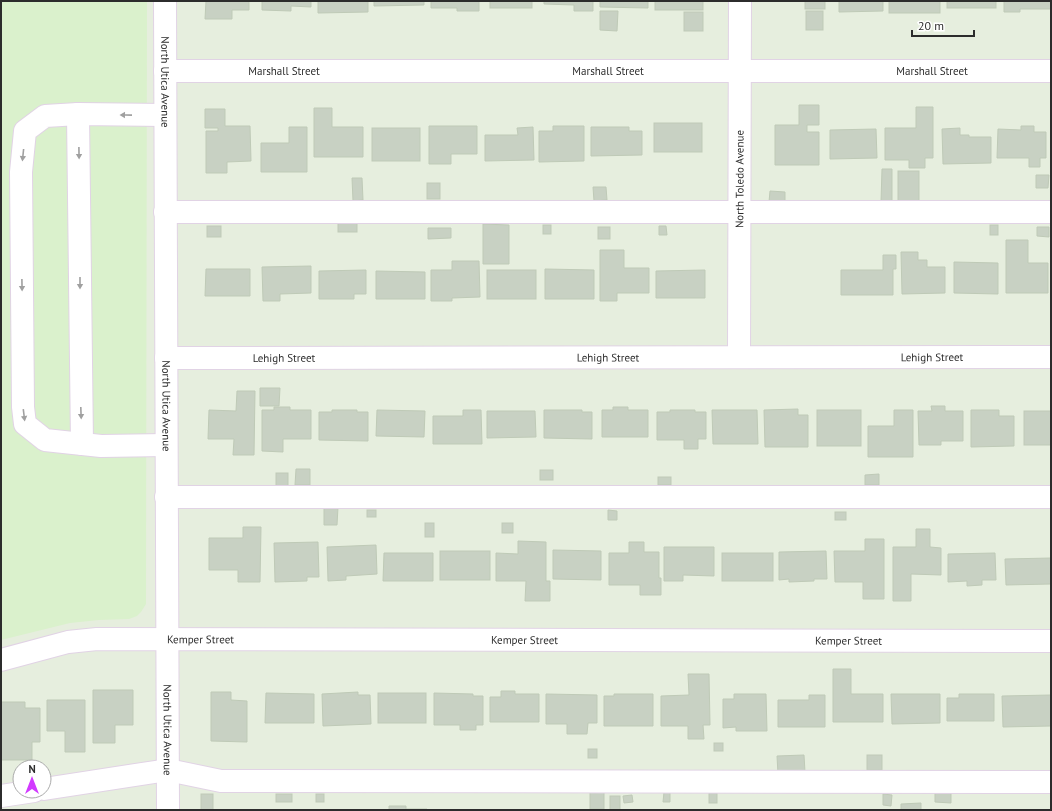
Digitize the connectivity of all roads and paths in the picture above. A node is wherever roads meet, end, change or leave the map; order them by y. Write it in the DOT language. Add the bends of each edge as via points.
graph roads {
  1 [pos="165,1"];
  2 [pos="740,1"];
  3 [pos="165,71"];
  4 [pos="739,71"];
  5 [pos="1051,71"];
  6 [pos="78,114"];
  7 [pos="165,116"];
  8 [pos="165,212"];
  9 [pos="739,212"];
  10 [pos="1051,212"];
  11 [pos="739,356"];
  12 [pos="1051,357"];
  13 [pos="166,358"];
  14 [pos="82,444"];
  15 [pos="166,445"];
  16 [pos="166,497"];
  17 [pos="1051,497"];
  18 [pos="167,639"];
  19 [pos="1051,641"];
  20 [pos="1,660"];
  21 [pos="168,770"];
  22 [pos="1051,782"];
  23 [pos="52,789"];
  24 [pos="12,794"];
  25 [pos="1,796"];
  26 [pos="168,810"];
  1 -- 3 [label="street, North Utica Avenue"];
  2 -- 4 [label="street, North Toledo Avenue"];
  3 -- 4 [label="street, Marshall Street"];
  3 -- 7 [label="street, North Utica Avenue"];
  4 -- 5 [label="street, Marshall Street"];
  4 -- 9 [label="street, North Toledo Avenue"];
  7 -- 6 [label="street, one-way"];
  6 -- 14 [label="street, one-way"];
  6 -- 14 [label="street, one-way" via="45,116 25,131 21,172 23,407 25,424 45,440"];
  7 -- 8 [label="street, North Utica Avenue"];
  8 -- 9 [label="street"];
  8 -- 13 [label="street, North Utica Avenue"];
  9 -- 10 [label="street"];
  9 -- 11 [label="street, North Toledo Avenue"];
  11 -- 12 [label="street, Lehigh Street"];
  11 -- 13 [label="street, Lehigh Street"];
  13 -- 15 [label="street, North Utica Avenue"];
  14 -- 15 [label="street"];
  15 -- 16 [label="street, North Utica Avenue"];
  16 -- 17 [label="street"];
  16 -- 18 [label="street, North Utica Avenue"];
  18 -- 19 [label="street, Kemper Street"];
  18 -- 20 [label="street, Kemper Street" via="82,640"];
  18 -- 21 [label="street, North Utica Avenue"];
  21 -- 22 [label="street" via="221,781"];
  21 -- 23 [label="street"];
  21 -- 26 [label="street, North Utica Avenue"];
  24 -- 25 [label="street"];
}
